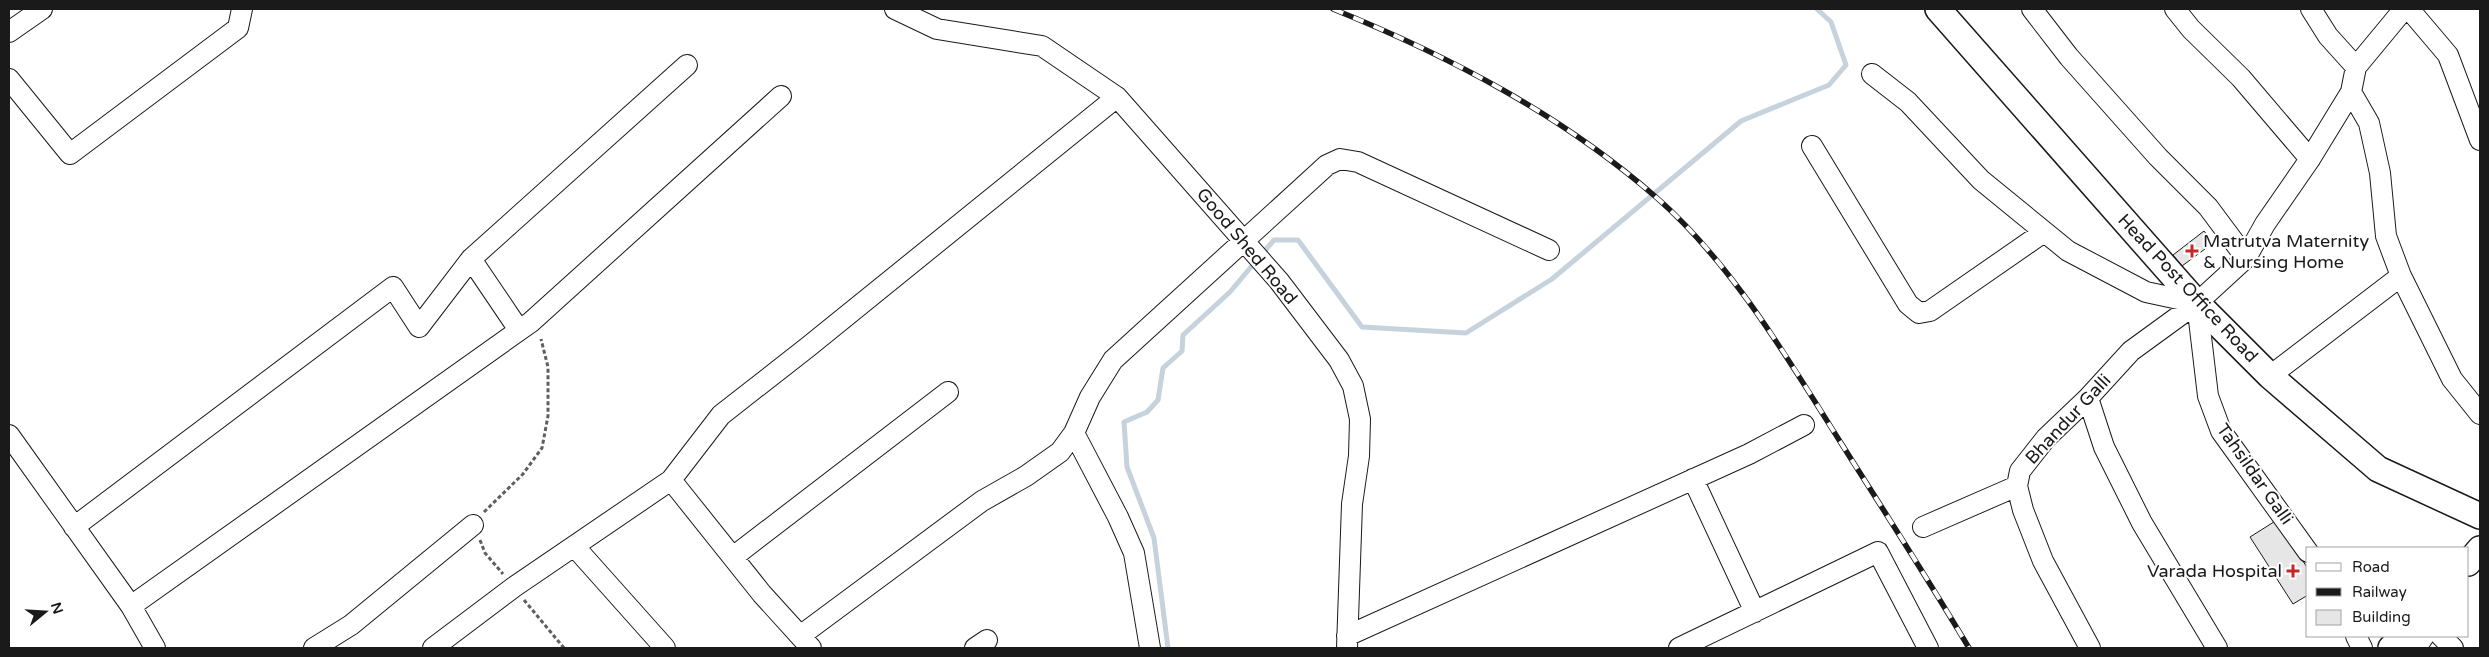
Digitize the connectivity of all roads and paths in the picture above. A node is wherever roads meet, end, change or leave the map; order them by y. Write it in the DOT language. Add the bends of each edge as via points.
graph roads {
  1 [pos="42,9"];
  2 [pos="242,9"];
  3 [pos="896,9"];
  4 [pos="1938,9"];
  5 [pos="2032,9"];
  6 [pos="2175,9"];
  7 [pos="2310,9"];
  8 [pos="2404,9"];
  9 [pos="2409,9"];
  10 [pos="9,32"];
  11 [pos="687,65"];
  12 [pos="2356,67"];
  13 [pos="1872,74"];
  14 [pos="9,79"];
  15 [pos="2351,92"];
  16 [pos="781,96"];
  17 [pos="1117,97"];
  18 [pos="2480,140"];
  19 [pos="1812,146"];
  20 [pos="2310,159"];
  21 [pos="2044,232"];
  22 [pos="1549,250"];
  23 [pos="1255,252"];
  24 [pos="2246,258"];
  25 [pos="471,259"];
  26 [pos="2401,276"];
  27 [pos="2197,303"];
  28 [pos="519,330"];
  29 [pos="541,339"];
  30 [pos="2270,376"];
  31 [pos="948,392"];
  32 [pos="2088,398"];
  33 [pos="2480,414"];
  34 [pos="1804,425"];
  35 [pos="1074,434"];
  36 [pos="9,435"];
  37 [pos="1693,479"];
  38 [pos="671,480"];
  39 [pos="2017,486"];
  40 [pos="2480,516"];
  41 [pos="473,525"];
  42 [pos="74,526"];
  43 [pos="1923,526"];
  44 [pos="574,546"];
  45 [pos="2306,549"];
  46 [pos="2480,549"];
  47 [pos="733,557"];
  48 [pos="2469,562"];
  49 [pos="514,587"];
  50 [pos="131,606"];
  51 [pos="1755,612"];
  52 [pos="2387,637"];
  53 [pos="2401,637"];
  54 [pos="2423,637"];
  55 [pos="2442,637"];
  56 [pos="806,642"];
  57 [pos="1347,642"];
  58 [pos="155,648"];
  59 [pos="314,648"];
  60 [pos="433,648"];
  61 [pos="564,648"];
  62 [pos="665,648"];
  63 [pos="1150,648"];
  64 [pos="1679,648"];
  65 [pos="1928,648"];
  66 [pos="2090,648"];
  67 [pos="2218,648"];
  68 [pos="2377,648"];
  69 [pos="2392,648"];
  70 [pos="2416,648"];
  71 [pos="2454,648"];
  1 -- 10 [label="street"];
  2 -- 14 [label="street" via="238,28 70,154"];
  3 -- 17 [label="street, Good Shed Road" via="937,29 1042,46"];
  4 -- 27 [label="main road, Head Post Office Road"];
  5 -- 24 [label="street" via="2069,57 2158,158 2208,208"];
  6 -- 20 [label="street"];
  7 -- 12 [label="street" via="2328,36"];
  8 -- 12 [label="street"];
  9 -- 18 [label="street" via="2448,54"];
  11 -- 25 [label="street"];
  12 -- 15 [label="street"];
  13 -- 21 [label="street" via="1908,102 1981,180"];
  15 -- 20 [label="street, Bhandur Galli"];
  15 -- 26 [label="street" via="2370,123 2380,173 2386,236"];
  16 -- 28 [label="street"];
  17 -- 23 [label="street, Good Shed Road"];
  17 -- 38 [label="street" via="721,415"];
  19 -- 21 [label="street" via="1908,304 1919,313 1930,311"];
  20 -- 24 [label="street, Bhandur Galli" via="2265,224"];
  21 -- 27 [label="street" via="2068,251 2146,292"];
  22 -- 23 [label="street" via="1358,162 1340,160 1321,170"];
  23 -- 35 [label="street" via="1113,360 1090,397"];
  23 -- 57 [label="street, Good Shed Road" via="1339,360 1353,386 1360,420 1352,504"];
  24 -- 27 [label="street, Bhandur Galli"];
  25 -- 28 [label="street"];
  25 -- 42 [label="street" via="418,327 393,287"];
  26 -- 30 [label="street"];
  26 -- 33 [label="street" via="2452,379"];
  27 -- 30 [label="main road, Head Post Office Road"];
  27 -- 32 [label="street, Bhandur Galli" via="2131,351"];
  27 -- 45 [label="street, Tahsildar Galli" via="2208,396 2221,432"];
  28 -- 50 [label="street"];
  29 -- 41 [label="path" via="548,367 548,416 542,448 523,474 489,505"];
  30 -- 40 [label="main road, Head Post Office Road" via="2378,469"];
  31 -- 47 [label="street"];
  32 -- 39 [label="street, Bhandur Galli" via="2046,438 2020,471"];
  32 -- 67 [label="street" via="2104,447 2142,523"];
  34 -- 37 [label="street"];
  35 -- 56 [label="street" via="1060,452 982,501"];
  35 -- 63 [label="street" via="1134,553"];
  36 -- 42 [label="street"];
  37 -- 51 [label="street"];
  37 -- 57 [label="street"];
  38 -- 44 [label="street"];
  38 -- 47 [label="street"];
  39 -- 43 [label="street"];
  39 -- 66 [label="street" via="2043,561"];
  41 -- 49 [label="path" via="486,553"];
  41 -- 59 [label="street" via="351,625"];
  42 -- 50 [label="street"];
  44 -- 49 [label="street"];
  44 -- 62 [label="street"];
  46 -- 48 [label="main road"];
  47 -- 56 [label="street"];
  49 -- 60 [label="street"];
  49 -- 61 [label="path"];
  50 -- 58 [label="street"];
  51 -- 64 [label="street"];
  51 -- 65 [label="street" via="1878,552"];
  52 -- 68 [label="street"];
  53 -- 69 [label="main road"];
  54 -- 70 [label="street"];
  55 -- 71 [label="street"];
}
